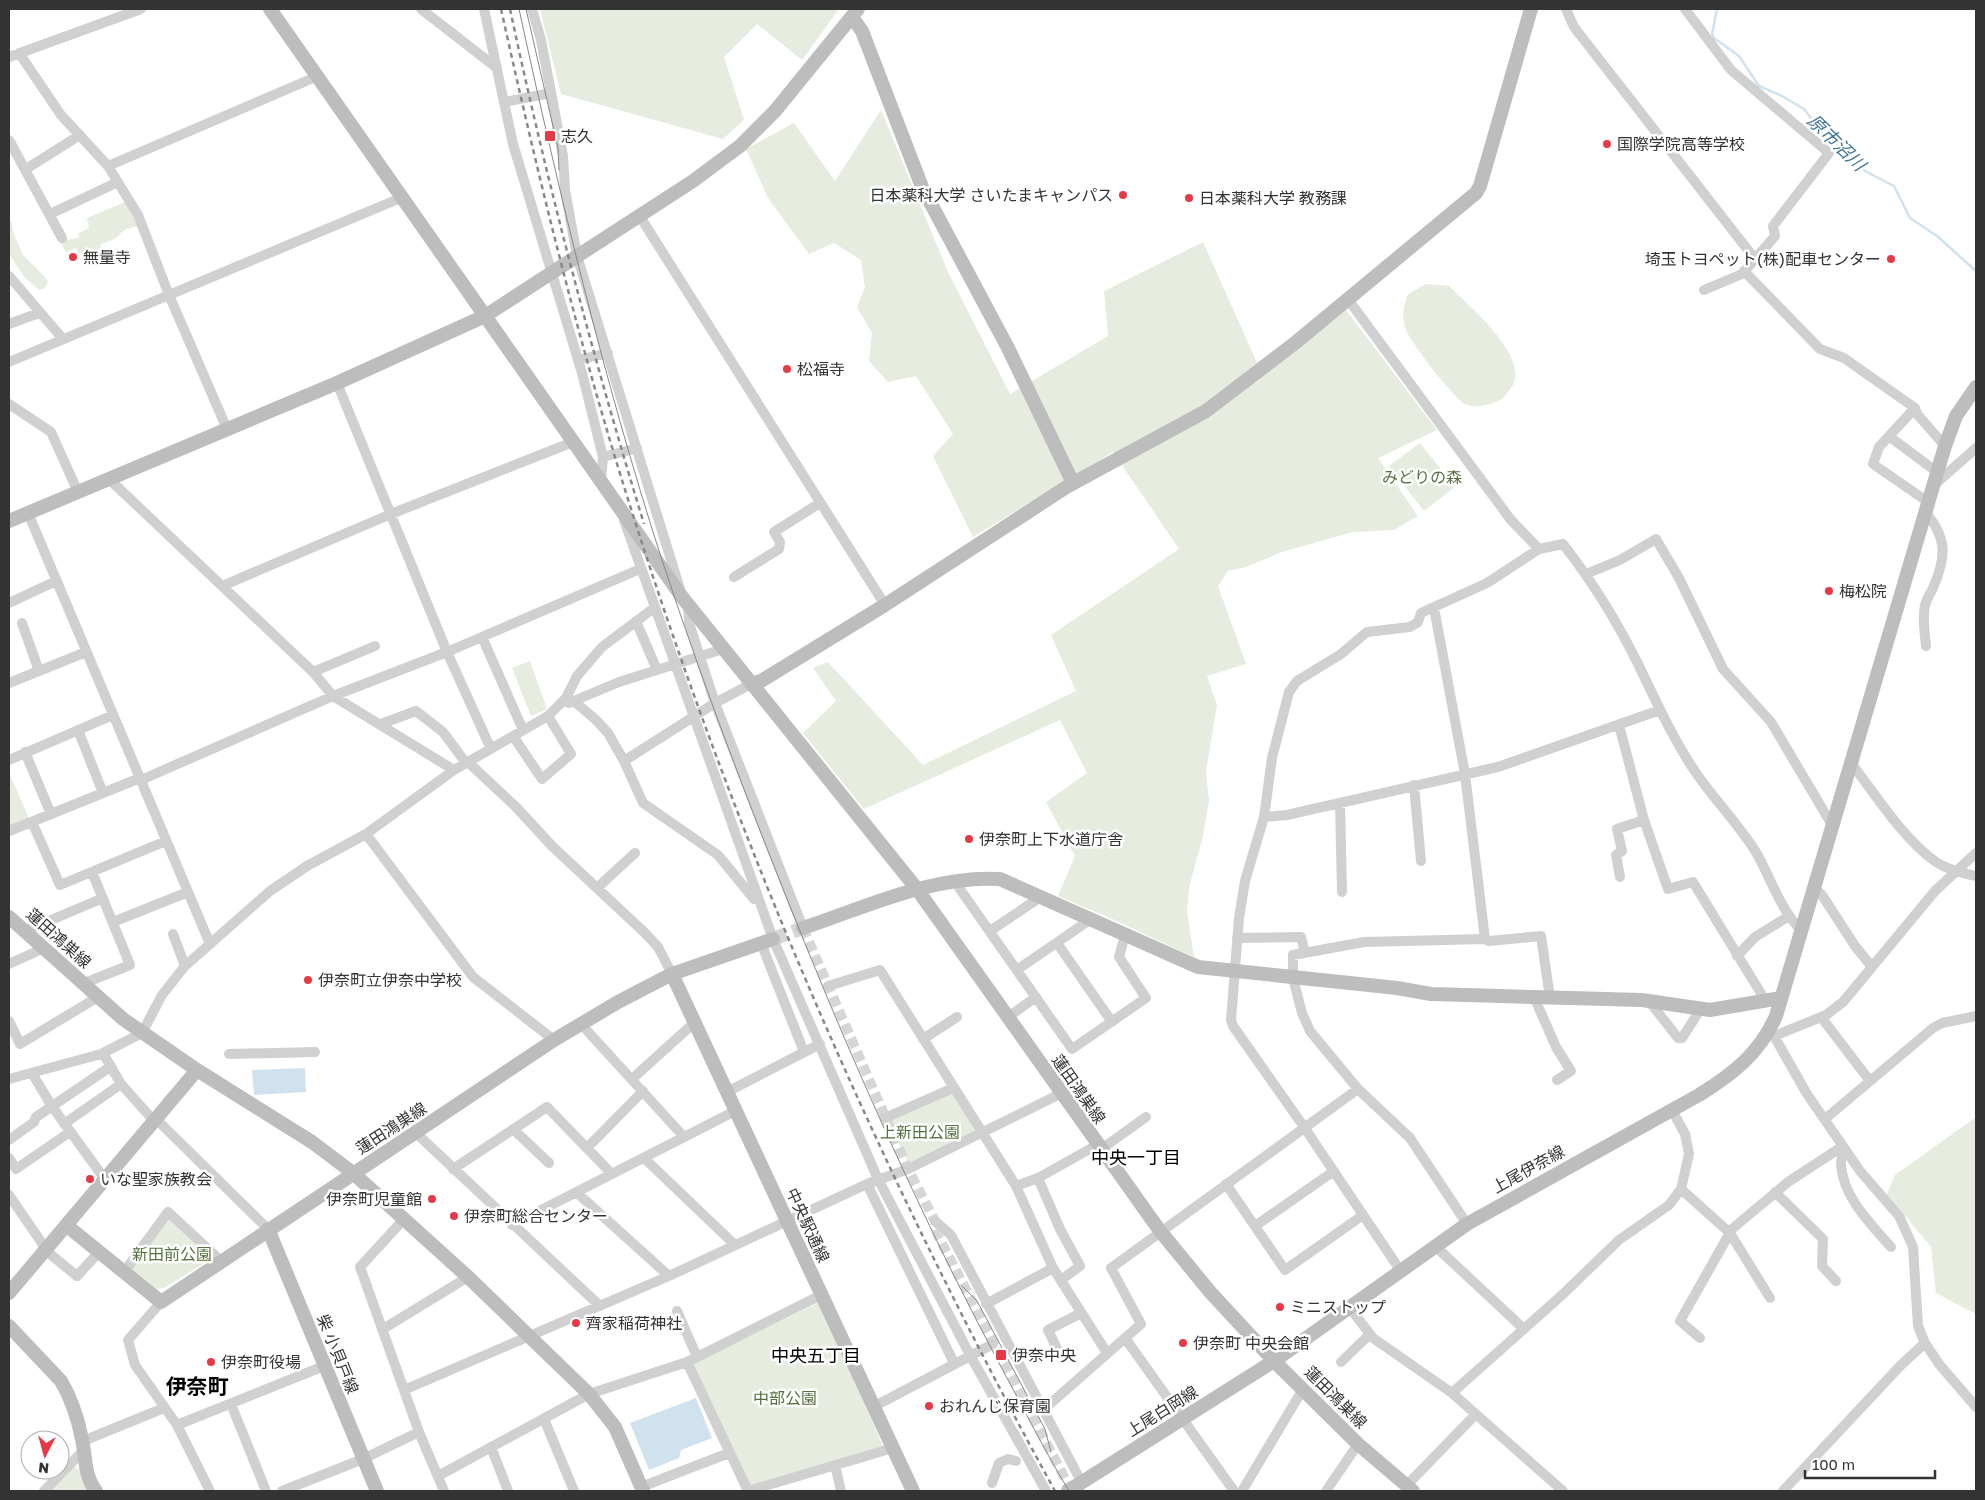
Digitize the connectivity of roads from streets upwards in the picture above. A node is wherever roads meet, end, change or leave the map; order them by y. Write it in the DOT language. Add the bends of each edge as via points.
graph roads {
  1 [pos="141,9"];
  2 [pos="270,9"];
  3 [pos="421,9"];
  4 [pos="484,9"];
  5 [pos="532,9"];
  6 [pos="1531,9"];
  7 [pos="1566,9"];
  8 [pos="1685,9"];
  9 [pos="855,13"];
  10 [pos="19,53"];
  11 [pos="9,57"];
  12 [pos="497,68"];
  13 [pos="318,76"];
  14 [pos="551,93"];
  15 [pos="504,102"];
  16 [pos="80,135"];
  17 [pos="9,140"];
  18 [pos="108,166"];
  19 [pos="26,169"];
  20 [pos="118,182"];
  21 [pos="403,197"];
  22 [pos="50,214"];
  23 [pos="639,215"];
  24 [pos="62,238"];
  25 [pos="578,256"];
  26 [pos="1755,259"];
  27 [pos="1744,271"];
  28 [pos="552,272"];
  29 [pos="9,276"];
  30 [pos="1704,290"];
  31 [pos="169,295"];
  32 [pos="1347,298"];
  33 [pos="39,313"];
  34 [pos="485,316"];
  35 [pos="9,324"];
  36 [pos="63,339"];
  37 [pos="608,353"];
  38 [pos="578,360"];
  39 [pos="9,362"];
  40 [pos="336,383"];
  41 [pos="1976,387"];
  42 [pos="9,404"];
  43 [pos="1916,408"];
  44 [pos="227,429"];
  45 [pos="1890,437"];
  46 [pos="572,442"];
  47 [pos="1945,446"];
  48 [pos="637,448"];
  49 [pos="1976,448"];
  50 [pos="603,457"];
  51 [pos="1936,472"];
  52 [pos="109,478"];
  53 [pos="601,481"];
  54 [pos="1073,483"];
  55 [pos="1932,487"];
  56 [pos="78,492"];
  57 [pos="820,504"];
  58 [pos="1926,507"];
  59 [pos="620,508"];
  60 [pos="28,513"];
  61 [pos="391,514"];
  62 [pos="9,521"];
  63 [pos="1538,549"];
  64 [pos="640,569"];
  65 [pos="1586,574"];
  66 [pos="734,578"];
  67 [pos="56,581"];
  68 [pos="222,586"];
  69 [pos="685,600"];
  70 [pos="9,603"];
  71 [pos="884,605"];
  72 [pos="654,608"];
  73 [pos="1434,608"];
  74 [pos="636,622"];
  75 [pos="22,623"];
  76 [pos="482,637"];
  77 [pos="375,646"];
  78 [pos="1926,646"];
  79 [pos="723,649"];
  80 [pos="86,652"];
  81 [pos="447,652"];
  82 [pos="700,657"];
  83 [pos="674,665"];
  84 [pos="39,670"];
  85 [pos="657,670"];
  86 [pos="313,672"];
  87 [pos="9,683"];
  88 [pos="751,684"];
  89 [pos="333,696"];
  90 [pos="570,699"];
  91 [pos="715,703"];
  92 [pos="1660,710"];
  93 [pos="113,715"];
  94 [pos="548,716"];
  95 [pos="692,718"];
  96 [pos="381,724"];
  97 [pos="1619,725"];
  98 [pos="78,730"];
  99 [pos="523,730"];
  100 [pos="513,736"];
  101 [pos="490,749"];
  102 [pos="25,752"];
  103 [pos="9,760"];
  104 [pos="624,761"];
  105 [pos="467,762"];
  106 [pos="1850,763"];
  107 [pos="454,770"];
  108 [pos="1465,774"];
  109 [pos="140,779"];
  110 [pos="1414,785"];
  111 [pos="103,793"];
  112 [pos="1340,803"];
  113 [pos="51,814"];
  114 [pos="1264,816"];
  115 [pos="1644,820"];
  116 [pos="32,822"];
  117 [pos="1832,825"];
  118 [pos="9,831"];
  119 [pos="366,834"];
  120 [pos="166,841"];
  121 [pos="635,853"];
  122 [pos="1976,853"];
  123 [pos="1421,861"];
  124 [pos="1958,871"];
  125 [pos="92,872"];
  126 [pos="1976,876"];
  127 [pos="1620,877"];
  128 [pos="955,882"];
  129 [pos="1813,887"];
  130 [pos="597,888"];
  131 [pos="917,889"];
  132 [pos="188,892"];
  133 [pos="1342,892"];
  134 [pos="1042,896"];
  135 [pos="103,898"];
  136 [pos="759,906"];
  137 [pos="1789,916"];
  138 [pos="9,917"];
  139 [pos="1091,919"];
  140 [pos="113,922"];
  141 [pos="803,928"];
  142 [pos="1801,930"];
  143 [pos="990,931"];
  144 [pos="25,932"];
  145 [pos="173,934"];
  146 [pos="1125,935"];
  147 [pos="1237,938"];
  148 [pos="1484,939"];
  149 [pos="767,941"];
  150 [pos="210,944"];
  151 [pos="1057,944"];
  152 [pos="44,948"];
  153 [pos="1305,953"];
  154 [pos="1737,956"];
  155 [pos="9,964"];
  156 [pos="185,966"];
  157 [pos="1872,967"];
  158 [pos="1017,970"];
  159 [pos="1234,972"];
  160 [pos="672,974"];
  161 [pos="1293,978"];
  162 [pos="82,984"];
  163 [pos="828,986"];
  164 [pos="98,996"];
  165 [pos="1036,997"];
  166 [pos="1534,997"];
  167 [pos="1550,998"];
  168 [pos="1781,998"];
  169 [pos="1765,1000"];
  170 [pos="1649,1001"];
  171 [pos="1700,1010"];
  172 [pos="1821,1016"];
  173 [pos="1976,1016"];
  174 [pos="957,1017"];
  175 [pos="1008,1017"];
  176 [pos="695,1022"];
  177 [pos="1112,1022"];
  178 [pos="581,1024"];
  179 [pos="10,1028"];
  180 [pos="142,1033"];
  181 [pos="1772,1035"];
  182 [pos="923,1039"];
  183 [pos="554,1040"];
  184 [pos="820,1044"];
  185 [pos="315,1052"];
  186 [pos="804,1052"];
  187 [pos="103,1053"];
  188 [pos="229,1054"];
  189 [pos="110,1067"];
  190 [pos="197,1070"];
  191 [pos="32,1073"];
  192 [pos="9,1079"];
  193 [pos="632,1079"];
  194 [pos="1557,1080"];
  195 [pos="1870,1081"];
  196 [pos="121,1084"];
  197 [pos="953,1088"];
  198 [pos="1358,1089"];
  199 [pos="643,1091"];
  200 [pos="727,1092"];
  201 [pos="1062,1093"];
  202 [pos="52,1107"];
  203 [pos="1672,1110"];
  204 [pos="735,1111"];
  205 [pos="1146,1117"];
  206 [pos="885,1118"];
  207 [pos="1825,1119"];
  208 [pos="155,1120"];
  209 [pos="1304,1127"];
  210 [pos="67,1128"];
  211 [pos="514,1129"];
  212 [pos="982,1132"];
  213 [pos="416,1133"];
  214 [pos="684,1137"];
  215 [pos="9,1140"];
  216 [pos="1843,1146"];
  217 [pos="1099,1147"];
  218 [pos="587,1148"];
  219 [pos="9,1158"];
  220 [pos="644,1158"];
  221 [pos="549,1163"];
  222 [pos="453,1169"];
  223 [pos="1334,1171"];
  224 [pos="353,1173"];
  225 [pos="612,1174"];
  226 [pos="104,1178"];
  227 [pos="1038,1178"];
  228 [pos="878,1179"];
  229 [pos="867,1184"];
  230 [pos="1226,1184"];
  231 [pos="1016,1186"];
  232 [pos="1681,1189"];
  233 [pos="576,1192"];
  234 [pos="1775,1192"];
  235 [pos="9,1195"];
  236 [pos="1363,1215"];
  237 [pos="404,1219"];
  238 [pos="786,1220"];
  239 [pos="935,1221"];
  240 [pos="1467,1224"];
  241 [pos="66,1225"];
  242 [pos="512,1225"];
  243 [pos="1255,1226"];
  244 [pos="268,1229"];
  245 [pos="1160,1231"];
  246 [pos="1730,1233"];
  247 [pos="735,1245"];
  248 [pos="1435,1246"];
  249 [pos="1891,1247"];
  250 [pos="46,1250"];
  251 [pos="98,1252"];
  252 [pos="221,1261"];
  253 [pos="1053,1268"];
  254 [pos="1400,1270"];
  255 [pos="124,1272"];
  256 [pos="669,1276"];
  257 [pos="468,1277"];
  258 [pos="1061,1280"];
  259 [pos="1836,1281"];
  260 [pos="10,1286"];
  261 [pos="821,1295"];
  262 [pos="1770,1298"];
  263 [pos="160,1302"];
  264 [pos="986,1304"];
  265 [pos="600,1306"];
  266 [pos="1350,1308"];
  267 [pos="677,1311"];
  268 [pos="1082,1313"];
  269 [pos="383,1329"];
  270 [pos="1524,1329"];
  271 [pos="10,1331"];
  272 [pos="1370,1334"];
  273 [pos="528,1335"];
  274 [pos="1125,1338"];
  275 [pos="1700,1338"];
  276 [pos="1925,1343"];
  277 [pos="993,1344"];
  278 [pos="1107,1353"];
  279 [pos="970,1355"];
  280 [pos="697,1357"];
  281 [pos="1062,1359"];
  282 [pos="1274,1361"];
  283 [pos="687,1362"];
  284 [pos="1341,1362"];
  285 [pos="954,1363"];
  286 [pos="324,1366"];
  287 [pos="1303,1389"];
  288 [pos="404,1390"];
  289 [pos="1452,1393"];
  290 [pos="589,1394"];
  291 [pos="231,1404"];
  292 [pos="873,1407"];
  293 [pos="1976,1407"];
  294 [pos="164,1408"];
  295 [pos="1043,1410"];
  296 [pos="1475,1415"];
  297 [pos="544,1419"];
  298 [pos="1183,1419"];
  299 [pos="177,1425"];
  300 [pos="419,1432"];
  301 [pos="1358,1444"];
  302 [pos="82,1446"];
  303 [pos="491,1447"];
  304 [pos="893,1448"];
  305 [pos="729,1453"];
  306 [pos="362,1459"];
  307 [pos="1016,1461"];
  308 [pos="835,1465"];
  309 [pos="438,1476"];
  310 [pos="992,1483"];
  311 [pos="1410,1488"];
  312 [pos="642,1489"];
  313 [pos="1073,1489"];
  314 [pos="44,1491"];
  315 [pos="96,1491"];
  316 [pos="210,1491"];
  317 [pos="266,1491"];
  318 [pos="282,1491"];
  319 [pos="377,1491"];
  320 [pos="444,1491"];
  321 [pos="508,1491"];
  322 [pos="574,1491"];
  323 [pos="841,1491"];
  324 [pos="913,1491"];
  325 [pos="1046,1491"];
  326 [pos="1242,1491"];
  327 [pos="1326,1491"];
  328 [pos="1562,1491"];
  329 [pos="1783,1491"];
  1 -- 10 [label="street"];
  2 -- 13 [label="street, 蓮田鴻巣線"];
  3 -- 12 [label="street"];
  4 -- 12 [label="street"];
  5 -- 14 [label="street"];
  6 -- 32 [label="street" via="1476,193"];
  7 -- 26 [label="street" via="1574,27"];
  8 -- 26 [label="street" via="1731,70 1829,153 1773,226 1775,236"];
  9 -- 23 [label="street" via="758,130 713,168"];
  9 -- 54 [label="street" via="922,187 1008,348"];
  10 -- 11 [label="street"];
  10 -- 16 [label="street" via="61,115"];
  12 -- 15 [label="street"];
  13 -- 18 [label="street"];
  13 -- 21 [label="street, 蓮田鴻巣線"];
  14 -- 15 [label="street"];
  14 -- 25 [label="street"];
  15 -- 28 [label="street" via="512,144"];
  16 -- 18 [label="street"];
  16 -- 19 [label="street"];
  17 -- 19 [label="street"];
  18 -- 20 [label="street"];
  19 -- 22 [label="street"];
  20 -- 22 [label="street"];
  20 -- 31 [label="street" via="138,215"];
  21 -- 31 [label="street"];
  21 -- 34 [label="street, 蓮田鴻巣線"];
  22 -- 24 [label="street"];
  23 -- 25 [label="street"];
  23 -- 57 [label="street"];
  25 -- 28 [label="street"];
  25 -- 37 [label="street"];
  26 -- 27 [label="street"];
  27 -- 30 [label="street"];
  27 -- 43 [label="street" via="1820,349 1844,358"];
  28 -- 34 [label="street"];
  28 -- 38 [label="street"];
  29 -- 33 [label="street"];
  31 -- 36 [label="street"];
  31 -- 44 [label="street"];
  32 -- 54 [label="street" via="1295,343 1206,411"];
  32 -- 63 [label="street" via="1511,520"];
  33 -- 35 [label="street"];
  33 -- 36 [label="street"];
  34 -- 40 [label="street"];
  34 -- 46 [label="street, 蓮田鴻巣線"];
  36 -- 39 [label="street"];
  37 -- 38 [label="street"];
  37 -- 48 [label="street"];
  38 -- 50 [label="street"];
  40 -- 44 [label="street"];
  40 -- 61 [label="street"];
  41 -- 47 [label="street, 上尾伊奈線" via="1956,416"];
  42 -- 56 [label="street" via="51,432"];
  43 -- 45 [label="street"];
  43 -- 47 [label="street" via="1917,414"];
  44 -- 52 [label="street"];
  45 -- 51 [label="street"];
  45 -- 58 [label="street" via="1879,447 1873,464"];
  46 -- 53 [label="street, 蓮田鴻巣線"];
  46 -- 61 [label="street"];
  47 -- 51 [label="street, 上尾伊奈線"];
  48 -- 50 [label="street"];
  48 -- 69 [label="street"];
  49 -- 55 [label="street"];
  50 -- 53 [label="street"];
  51 -- 55 [label="street, 上尾伊奈線"];
  52 -- 56 [label="street"];
  52 -- 68 [label="street"];
  53 -- 59 [label="street, 蓮田鴻巣線"];
  54 -- 71 [label="street"];
  55 -- 58 [label="street, 上尾伊奈線"];
  56 -- 60 [label="street"];
  57 -- 66 [label="street" via="774,532 780,542 779,549"];
  57 -- 71 [label="street"];
  58 -- 78 [label="street" via="1941,536 1943,550 1937,577 1924,607"];
  58 -- 106 [label="street, 上尾伊奈線"];
  59 -- 64 [label="street"];
  59 -- 69 [label="street, 蓮田鴻巣線"];
  60 -- 62 [label="street"];
  60 -- 67 [label="street"];
  61 -- 68 [label="street"];
  61 -- 81 [label="street"];
  63 -- 65 [label="street" via="1563,544"];
  63 -- 73 [label="street" via="1487,583"];
  64 -- 72 [label="street"];
  64 -- 76 [label="street"];
  65 -- 92 [label="street" via="1638,664"];
  65 -- 117 [label="street" via="1620,560 1656,539 1679,578 1723,669 1771,722"];
  67 -- 70 [label="street"];
  67 -- 80 [label="street"];
  68 -- 86 [label="street"];
  69 -- 79 [label="street, 蓮田鴻巣線"];
  69 -- 82 [label="street" via="688,623"];
  71 -- 88 [label="street" via="761,681"];
  72 -- 74 [label="street"];
  72 -- 83 [label="street"];
  73 -- 108 [label="street"];
  73 -- 114 [label="street" via="1421,613 1418,622 1410,627 1367,632 1341,654 1297,681 1289,692 1272,758"];
  74 -- 85 [label="street"];
  74 -- 90 [label="street" via="602,648 577,676"];
  75 -- 84 [label="street"];
  76 -- 81 [label="street"];
  76 -- 99 [label="street"];
  77 -- 86 [label="street"];
  79 -- 82 [label="street"];
  79 -- 88 [label="street, 蓮田鴻巣線"];
  80 -- 84 [label="street"];
  80 -- 93 [label="street"];
  81 -- 89 [label="street"];
  81 -- 101 [label="street"];
  82 -- 83 [label="street"];
  82 -- 91 [label="street"];
  83 -- 85 [label="street"];
  83 -- 95 [label="street"];
  84 -- 87 [label="street"];
  85 -- 90 [label="street"];
  86 -- 89 [label="street"];
  88 -- 91 [label="street"];
  88 -- 131 [label="street, 蓮田鴻巣線"];
  89 -- 96 [label="street"];
  89 -- 109 [label="street"];
  90 -- 94 [label="street"];
  90 -- 104 [label="street" via="608,734"];
  91 -- 95 [label="street"];
  91 -- 141 [label="street"];
  92 -- 97 [label="street"];
  92 -- 137 [label="street" via="1694,770 1747,838"];
  93 -- 98 [label="street"];
  93 -- 109 [label="street"];
  94 -- 99 [label="street"];
  94 -- 100 [label="street" via="572,754 542,779"];
  95 -- 104 [label="street"];
  95 -- 136 [label="street"];
  96 -- 105 [label="street" via="416,711 443,732"];
  96 -- 107 [label="street"];
  97 -- 108 [label="street" via="1498,767"];
  97 -- 115 [label="street"];
  98 -- 102 [label="street"];
  98 -- 111 [label="street"];
  99 -- 100 [label="street"];
  100 -- 101 [label="street"];
  101 -- 105 [label="street"];
  102 -- 103 [label="street"];
  102 -- 113 [label="street"];
  104 -- 136 [label="street" via="643,803 718,855"];
  105 -- 107 [label="street"];
  105 -- 130 [label="street"];
  106 -- 117 [label="street, 上尾伊奈線"];
  106 -- 124 [label="street" via="1908,836 1937,862"];
  107 -- 119 [label="street"];
  108 -- 110 [label="street"];
  108 -- 148 [label="street"];
  109 -- 111 [label="street"];
  109 -- 120 [label="street"];
  110 -- 112 [label="street"];
  110 -- 123 [label="street"];
  111 -- 113 [label="street"];
  112 -- 114 [label="street" via="1287,815"];
  112 -- 133 [label="street"];
  113 -- 116 [label="street"];
  114 -- 147 [label="street" via="1245,881"];
  115 -- 127 [label="street" via="1617,829 1622,851 1616,855"];
  115 -- 154 [label="street" via="1668,889 1693,882"];
  116 -- 118 [label="street"];
  116 -- 125 [label="street" via="60,885"];
  117 -- 129 [label="street, 上尾伊奈線"];
  119 -- 150 [label="street" via="307,866 270,891"];
  119 -- 183 [label="street" via="472,977"];
  120 -- 125 [label="street"];
  120 -- 132 [label="street"];
  121 -- 130 [label="street"];
  122 -- 124 [label="street"];
  124 -- 126 [label="street"];
  124 -- 157 [label="street" via="1935,891"];
  125 -- 135 [label="street"];
  128 -- 131 [label="street"];
  128 -- 134 [label="street" via="1000,879"];
  128 -- 143 [label="street"];
  129 -- 142 [label="street, 上尾伊奈線"];
  129 -- 157 [label="street"];
  130 -- 160 [label="street" via="658,947"];
  131 -- 141 [label="street"];
  131 -- 175 [label="street, 蓮田鴻巣線"];
  132 -- 140 [label="street"];
  132 -- 150 [label="street"];
  134 -- 139 [label="street"];
  134 -- 143 [label="street"];
  135 -- 140 [label="street"];
  135 -- 144 [label="street"];
  136 -- 149 [label="street"];
  137 -- 142 [label="street"];
  137 -- 154 [label="street" via="1756,937"];
  138 -- 144 [label="street, 蓮田鴻巣線"];
  139 -- 146 [label="street"];
  139 -- 151 [label="street"];
  140 -- 162 [label="street" via="130,965"];
  142 -- 168 [label="street, 上尾伊奈線"];
  143 -- 158 [label="street"];
  144 -- 152 [label="street, 蓮田鴻巣線"];
  145 -- 156 [label="street"];
  146 -- 159 [label="street" via="1198,967"];
  146 -- 177 [label="street" via="1119,957 1146,998"];
  147 -- 153 [label="street" via="1301,937"];
  147 -- 159 [label="street"];
  148 -- 153 [label="street" via="1364,942"];
  148 -- 167 [label="street" via="1541,936"];
  149 -- 160 [label="street, 蓮田鴻巣線"];
  149 -- 184 [label="street"];
  149 -- 186 [label="street"];
  150 -- 156 [label="street"];
  151 -- 158 [label="street"];
  151 -- 177 [label="street"];
  152 -- 155 [label="street"];
  152 -- 162 [label="street, 蓮田鴻巣線"];
  153 -- 161 [label="street" via="1293,955"];
  154 -- 169 [label="street"];
  156 -- 180 [label="street" via="162,995"];
  157 -- 172 [label="street" via="1843,1002"];
  158 -- 165 [label="street"];
  159 -- 161 [label="street"];
  159 -- 209 [label="street" via="1233,1026"];
  160 -- 176 [label="street, 中央駅通線"];
  160 -- 178 [label="street, 蓮田鴻巣線"];
  161 -- 166 [label="street" via="1430,994"];
  161 -- 198 [label="street" via="1310,1031"];
  162 -- 164 [label="street, 蓮田鴻巣線"];
  163 -- 182 [label="street" via="880,970"];
  164 -- 179 [label="street" via="20,1044"];
  164 -- 180 [label="street, 蓮田鴻巣線"];
  165 -- 175 [label="street"];
  165 -- 177 [label="street" via="1072,1049"];
  166 -- 167 [label="street"];
  166 -- 194 [label="street" via="1556,1047 1572,1070"];
  167 -- 170 [label="street"];
  168 -- 169 [label="street"];
  168 -- 181 [label="street, 上尾伊奈線"];
  169 -- 171 [label="street"];
  170 -- 171 [label="street"];
  170 -- 171 [label="street" via="1678,1038 1682,1038"];
  172 -- 181 [label="street"];
  172 -- 195 [label="street"];
  173 -- 195 [label="street" via="1933,1028"];
  174 -- 182 [label="street"];
  175 -- 201 [label="street, 蓮田鴻巣線"];
  176 -- 193 [label="street"];
  176 -- 200 [label="street, 中央駅通線"];
  178 -- 183 [label="street, 蓮田鴻巣線"];
  178 -- 193 [label="street"];
  180 -- 187 [label="street"];
  180 -- 190 [label="street, 蓮田鴻巣線"];
  181 -- 203 [label="street, 上尾伊奈線" via="1735,1072"];
  181 -- 207 [label="street"];
  182 -- 197 [label="street"];
  183 -- 213 [label="street, 蓮田鴻巣線"];
  184 -- 186 [label="street"];
  184 -- 228 [label="street"];
  185 -- 188 [label="street"];
  186 -- 200 [label="street"];
  187 -- 189 [label="street"];
  187 -- 191 [label="street"];
  189 -- 196 [label="street"];
  189 -- 202 [label="street"];
  190 -- 208 [label="street"];
  190 -- 224 [label="street, 蓮田鴻巣線" via="312,1142"];
  191 -- 192 [label="street"];
  191 -- 202 [label="street"];
  193 -- 199 [label="street"];
  195 -- 207 [label="street"];
  196 -- 208 [label="street"];
  196 -- 210 [label="street"];
  197 -- 206 [label="street"];
  197 -- 212 [label="street"];
  198 -- 209 [label="street"];
  198 -- 240 [label="street" via="1410,1138"];
  199 -- 214 [label="street"];
  199 -- 218 [label="street"];
  200 -- 204 [label="street, 中央駅通線"];
  201 -- 212 [label="street"];
  201 -- 217 [label="street, 蓮田鴻巣線"];
  202 -- 210 [label="street"];
  202 -- 215 [label="street"];
  203 -- 232 [label="street" via="1685,1134 1689,1154"];
  203 -- 240 [label="street, 上尾伊奈線"];
  204 -- 214 [label="street"];
  204 -- 238 [label="street, 中央駅通線"];
  205 -- 217 [label="street"];
  207 -- 216 [label="street"];
  208 -- 226 [label="street"];
  208 -- 244 [label="street"];
  209 -- 223 [label="street"];
  209 -- 230 [label="street"];
  210 -- 219 [label="street" via="16,1169"];
  210 -- 226 [label="street"];
  211 -- 218 [label="street" via="547,1107"];
  211 -- 221 [label="street"];
  211 -- 222 [label="street"];
  212 -- 228 [label="street" via="908,1169"];
  212 -- 231 [label="street"];
  213 -- 222 [label="street"];
  213 -- 224 [label="street, 蓮田鴻巣線"];
  214 -- 220 [label="street"];
  216 -- 234 [label="street"];
  216 -- 249 [label="street" via="1841,1166 1848,1190 1864,1216"];
  216 -- 276 [label="street" via="1908,1232 1915,1264 1918,1326"];
  217 -- 227 [label="street"];
  217 -- 245 [label="street, 蓮田鴻巣線"];
  218 -- 225 [label="street"];
  220 -- 225 [label="street"];
  220 -- 247 [label="street"];
  222 -- 242 [label="street"];
  223 -- 236 [label="street"];
  223 -- 243 [label="street"];
  224 -- 237 [label="street"];
  224 -- 244 [label="street"];
  225 -- 233 [label="street"];
  226 -- 241 [label="street"];
  227 -- 231 [label="street"];
  227 -- 258 [label="street" via="1080,1266"];
  228 -- 229 [label="street"];
  228 -- 279 [label="street"];
  229 -- 238 [label="street"];
  229 -- 285 [label="street"];
  230 -- 243 [label="street"];
  230 -- 245 [label="street"];
  231 -- 253 [label="street"];
  232 -- 246 [label="street"];
  232 -- 270 [label="street" via="1670,1205 1619,1240"];
  233 -- 242 [label="street"];
  233 -- 256 [label="street"];
  234 -- 246 [label="street"];
  234 -- 259 [label="street" via="1823,1239 1822,1266"];
  235 -- 250 [label="street"];
  236 -- 243 [label="street" via="1285,1270"];
  236 -- 254 [label="street"];
  237 -- 257 [label="street"];
  237 -- 269 [label="street" via="360,1267"];
  238 -- 247 [label="street"];
  238 -- 261 [label="street, 中央駅通線"];
  239 -- 264 [label="street" via="951,1235"];
  240 -- 248 [label="street, 上尾伊奈線"];
  241 -- 250 [label="street"];
  241 -- 251 [label="street"];
  242 -- 265 [label="street"];
  244 -- 252 [label="street"];
  244 -- 286 [label="street, 柴 小貝戸線"];
  245 -- 274 [label="street" via="1110,1268 1141,1324"];
  245 -- 282 [label="street, 蓮田鴻巣線" via="1211,1293"];
  246 -- 262 [label="street"];
  246 -- 275 [label="street" via="1680,1321"];
  247 -- 256 [label="street"];
  248 -- 254 [label="street, 上尾伊奈線"];
  248 -- 270 [label="street"];
  250 -- 251 [label="street" via="77,1276"];
  250 -- 260 [label="street"];
  251 -- 255 [label="street"];
  252 -- 255 [label="street" via="168,1212"];
  252 -- 263 [label="street"];
  253 -- 258 [label="street"];
  253 -- 264 [label="street"];
  254 -- 266 [label="street, 上尾伊奈線"];
  255 -- 263 [label="street"];
  256 -- 265 [label="street"];
  257 -- 269 [label="street"];
  257 -- 273 [label="street"];
  258 -- 268 [label="street"];
  261 -- 280 [label="street"];
  261 -- 292 [label="street, 中央駅通線"];
  263 -- 294 [label="street" via="128,1340 135,1365"];
  264 -- 295 [label="street"];
  265 -- 273 [label="street"];
  266 -- 272 [label="street"];
  266 -- 282 [label="street, 上尾伊奈線"];
  267 -- 280 [label="street"];
  268 -- 278 [label="street"];
  268 -- 281 [label="street" via="1048,1330"];
  269 -- 288 [label="street"];
  270 -- 289 [label="street"];
  271 -- 302 [label="street" via="61,1381 71,1402"];
  272 -- 284 [label="street"];
  272 -- 289 [label="street"];
  273 -- 288 [label="street"];
  273 -- 290 [label="street"];
  274 -- 278 [label="street"];
  274 -- 298 [label="street"];
  276 -- 293 [label="street"];
  276 -- 329 [label="street" via="1901,1364"];
  277 -- 279 [label="street"];
  278 -- 295 [label="street"];
  279 -- 285 [label="street"];
  279 -- 325 [label="street"];
  280 -- 283 [label="street"];
  282 -- 287 [label="street, 蓮田鴻巣線"];
  282 -- 298 [label="street, 上尾白岡線"];
  283 -- 290 [label="street"];
  283 -- 305 [label="street"];
  285 -- 292 [label="street"];
  286 -- 291 [label="street"];
  286 -- 306 [label="street, 柴 小貝戸線"];
  287 -- 301 [label="street, 蓮田鴻巣線"];
  287 -- 326 [label="street"];
  288 -- 300 [label="street"];
  289 -- 296 [label="street"];
  290 -- 297 [label="street"];
  290 -- 312 [label="street" via="615,1427"];
  291 -- 299 [label="street"];
  291 -- 317 [label="street"];
  292 -- 304 [label="street, 中央駅通線"];
  294 -- 299 [label="street"];
  294 -- 302 [label="street"];
  295 -- 313 [label="street"];
  296 -- 311 [label="street"];
  296 -- 328 [label="street"];
  297 -- 303 [label="street"];
  297 -- 322 [label="street"];
  298 -- 313 [label="street, 上尾白岡線"];
  298 -- 326 [label="street"];
  299 -- 316 [label="street"];
  300 -- 306 [label="street"];
  300 -- 309 [label="street"];
  301 -- 311 [label="street, 蓮田鴻巣線"];
  301 -- 327 [label="street"];
  302 -- 314 [label="street"];
  302 -- 315 [label="street" via="90,1483"];
  303 -- 309 [label="street"];
  303 -- 321 [label="street"];
  304 -- 308 [label="street"];
  304 -- 324 [label="street, 中央駅通線"];
  305 -- 308 [label="street" via="748,1491"];
  305 -- 312 [label="street"];
  306 -- 318 [label="street"];
  306 -- 319 [label="street, 柴 小貝戸線"];
  307 -- 310 [label="street" via="1008,1459 999,1463"];
  308 -- 323 [label="street"];
  309 -- 320 [label="street"];
}
